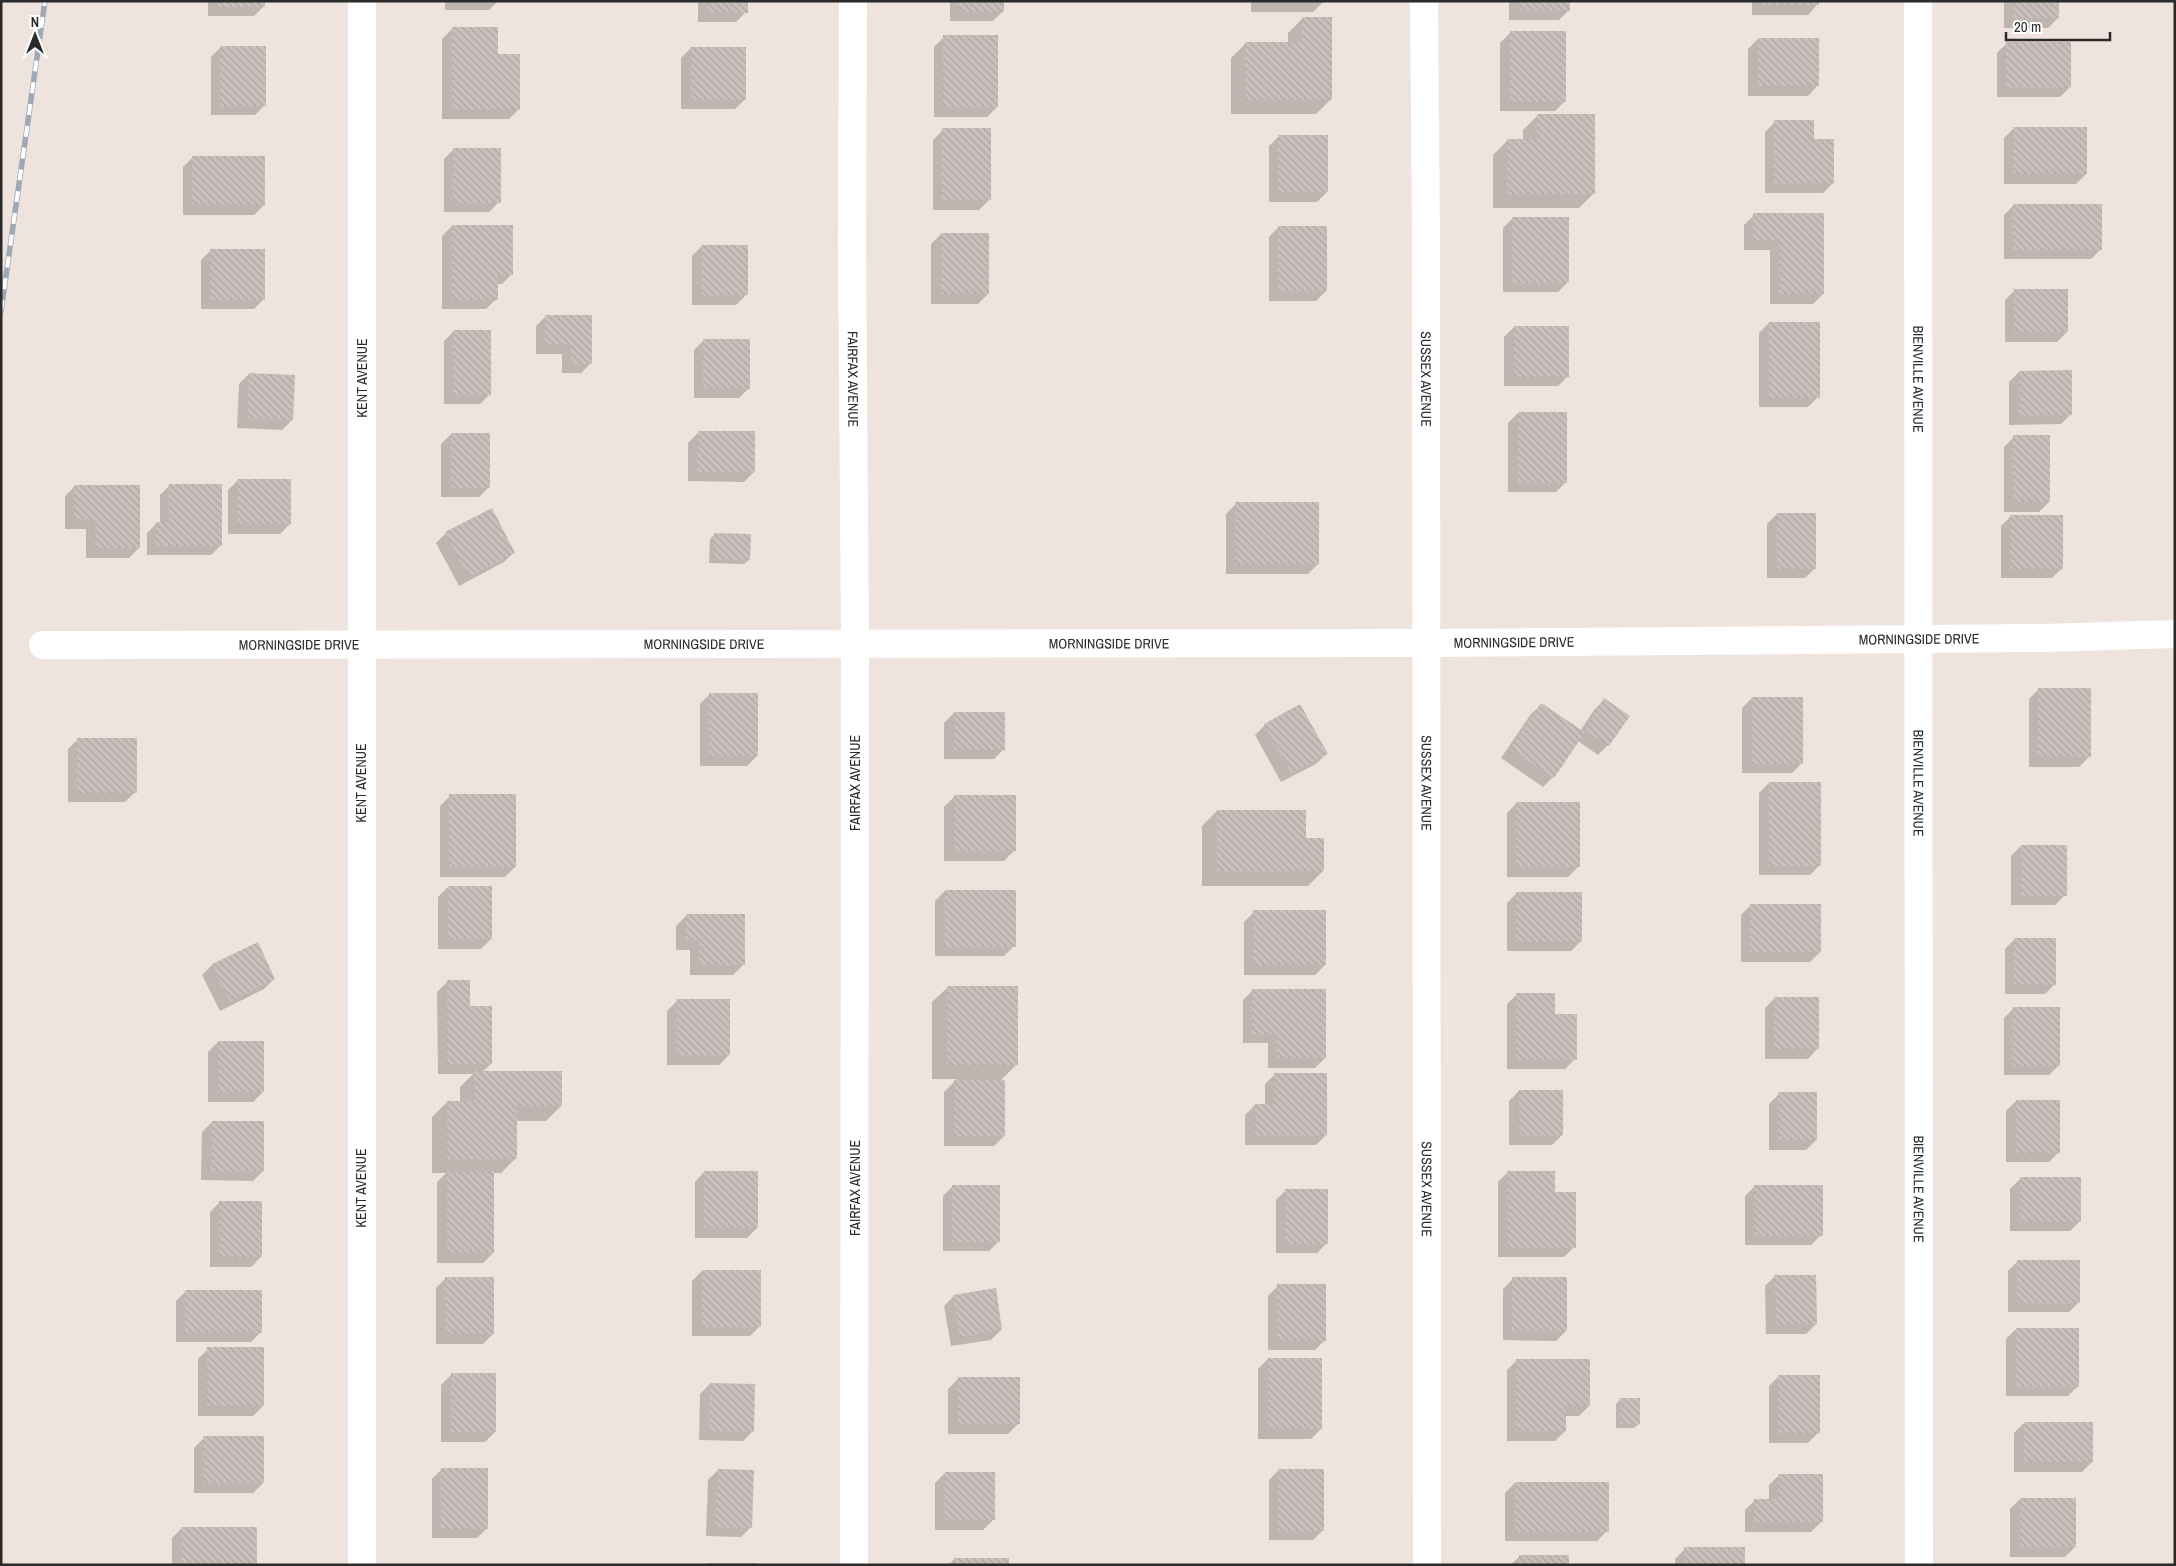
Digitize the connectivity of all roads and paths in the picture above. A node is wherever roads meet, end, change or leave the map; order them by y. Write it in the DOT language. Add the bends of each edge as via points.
graph roads {
  1 [pos="362,1"];
  2 [pos="853,1"];
  3 [pos="1424,1"];
  4 [pos="1918,1"];
  5 [pos="2175,634"];
  6 [pos="1918,639"];
  7 [pos="855,643"];
  8 [pos="1425,643"];
  9 [pos="360,644"];
  10 [pos="44,645"];
  11 [pos="362,1565"];
  12 [pos="854,1565"];
  13 [pos="1427,1565"];
  14 [pos="1919,1565"];
  1 -- 9 [label="street, KENT AVENUE"];
  2 -- 7 [label="street, FAIRFAX AVENUE"];
  3 -- 8 [label="street, SUSSEX AVENUE"];
  4 -- 6 [label="street, BIENVILLE AVENUE"];
  5 -- 6 [label="street, MORNINGSIDE DRIVE"];
  6 -- 8 [label="street, MORNINGSIDE DRIVE"];
  6 -- 14 [label="street, BIENVILLE AVENUE"];
  7 -- 8 [label="street, MORNINGSIDE DRIVE"];
  7 -- 9 [label="street, MORNINGSIDE DRIVE"];
  7 -- 12 [label="street, FAIRFAX AVENUE"];
  8 -- 13 [label="street, SUSSEX AVENUE"];
  9 -- 10 [label="street, MORNINGSIDE DRIVE"];
  9 -- 11 [label="street, KENT AVENUE"];
}
